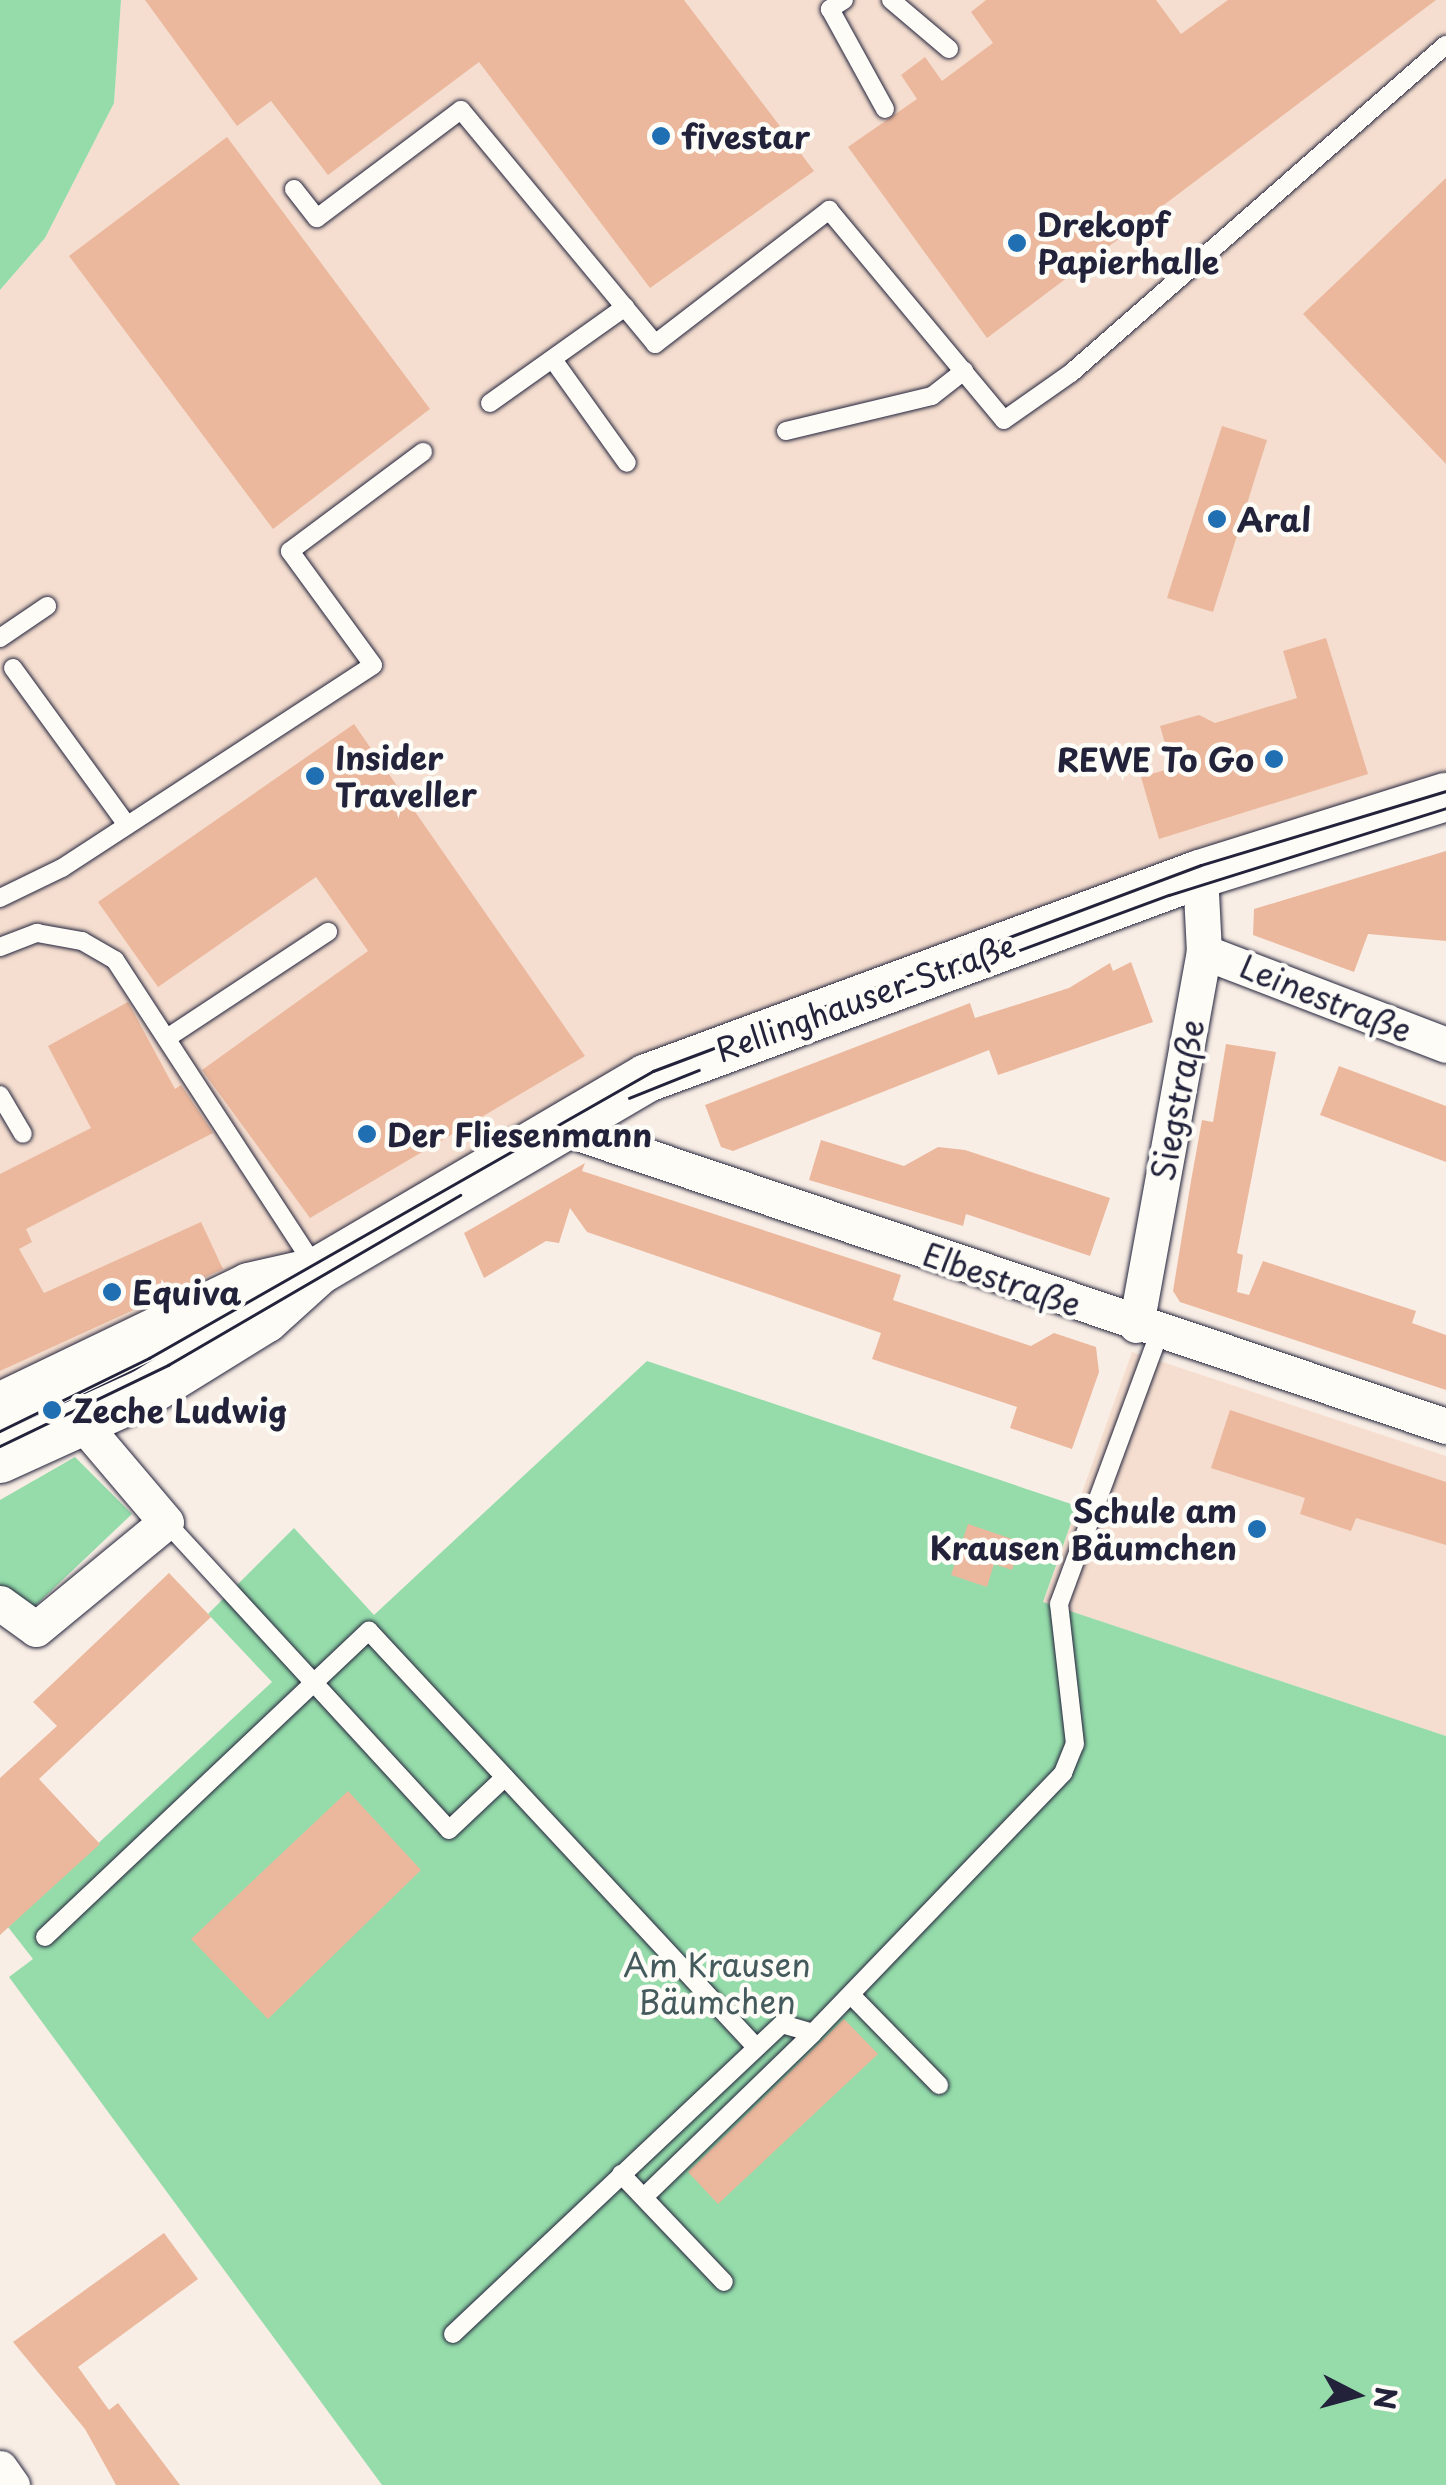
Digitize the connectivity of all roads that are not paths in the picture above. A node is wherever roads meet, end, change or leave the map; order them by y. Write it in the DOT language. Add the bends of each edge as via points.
graph roads {
  1 [pos="844,0"];
  2 [pos="892,0"];
  3 [pos="1446,45"];
  4 [pos="949,48"];
  5 [pos="885,109"];
  6 [pos="294,189"];
  7 [pos="625,307"];
  8 [pos="554,361"];
  9 [pos="964,370"];
  10 [pos="490,403"];
  11 [pos="786,430"];
  12 [pos="424,452"];
  13 [pos="627,463"];
  14 [pos="48,606"];
  15 [pos="0,638"];
  16 [pos="13,668"];
  17 [pos="1446,797"];
  18 [pos="126,825"];
  19 [pos="1200,874"];
  20 [pos="0,898"];
  21 [pos="328,932"];
  22 [pos="0,947"];
  23 [pos="1204,952"];
  24 [pos="167,1038"];
  25 [pos="1446,1045"];
  26 [pos="0,1095"];
  27 [pos="560,1128"];
  28 [pos="23,1134"];
  29 [pos="318,1271"];
  30 [pos="1147,1329"];
  31 [pos="0,1407"];
  32 [pos="83,1424"];
  33 [pos="1446,1426"];
  34 [pos="0,1459"];
  35 [pos="166,1522"];
  36 [pos="0,1603"];
  37 [pos="316,1683"];
  38 [pos="505,1778"];
  39 [pos="45,1937"];
  40 [pos="851,1994"];
  41 [pos="813,2033"];
  42 [pos="756,2046"];
  43 [pos="939,2085"];
  44 [pos="621,2174"];
  45 [pos="644,2196"];
  46 [pos="724,2282"];
  47 [pos="453,2334"];
  48 [pos="0,2468"];
  49 [pos="12,2485"];
  1 -- 5 [label="lane" via="830,9"];
  2 -- 4 [label="lane"];
  3 -- 9 [label="lane" via="1072,374 1004,420"];
  6 -- 7 [label="lane" via="317,218 460,110"];
  7 -- 8 [label="lane"];
  7 -- 9 [label="lane" via="655,344 829,210"];
  8 -- 10 [label="lane"];
  8 -- 13 [label="lane"];
  9 -- 11 [label="lane" via="932,396"];
  12 -- 18 [label="lane" via="290,551 373,665"];
  14 -- 15 [label="lane"];
  16 -- 18 [label="lane"];
  17 -- 19 [label="main road, Rellinghauser Straße"];
  18 -- 20 [label="lane"];
  19 -- 23 [label="street, Siegstraße"];
  19 -- 27 [label="main road, Rellinghauser Straße" via="647,1078"];
  21 -- 24 [label="lane"];
  22 -- 24 [label="lane" via="38,934 82,941 115,960"];
  23 -- 25 [label="street, Leinestraße"];
  23 -- 30 [label="street, Siegstraße"];
  24 -- 29 [label="lane"];
  26 -- 28 [label="lane"];
  27 -- 29 [label="main road, Rellinghauser Straße"];
  27 -- 30 [label="street, Elbestraße"];
  29 -- 31 [label="main road, Rellinghauser Straße" via="249,1287"];
  29 -- 32 [label="main road, Rellinghauser Straße" via="265,1320"];
  30 -- 33 [label="street, Elbestraße"];
  30 -- 40 [label="lane" via="1059,1604 1075,1744 1063,1774"];
  32 -- 34 [label="main road, Rellinghauser Straße"];
  32 -- 35 [label="street"];
  35 -- 36 [label="street" via="36,1630"];
  35 -- 37 [label="lane"];
  37 -- 38 [label="lane" via="369,1631"];
  37 -- 38 [label="lane" via="449,1830"];
  37 -- 39 [label="lane"];
  38 -- 42 [label="lane"];
  40 -- 41 [label="lane"];
  40 -- 43 [label="lane"];
  41 -- 42 [label="lane" via="782,2024"];
  41 -- 45 [label="lane"];
  42 -- 44 [label="lane"];
  44 -- 45 [label="lane"];
  44 -- 47 [label="lane"];
  45 -- 46 [label="lane"];
  48 -- 49 [label="street"];
}
